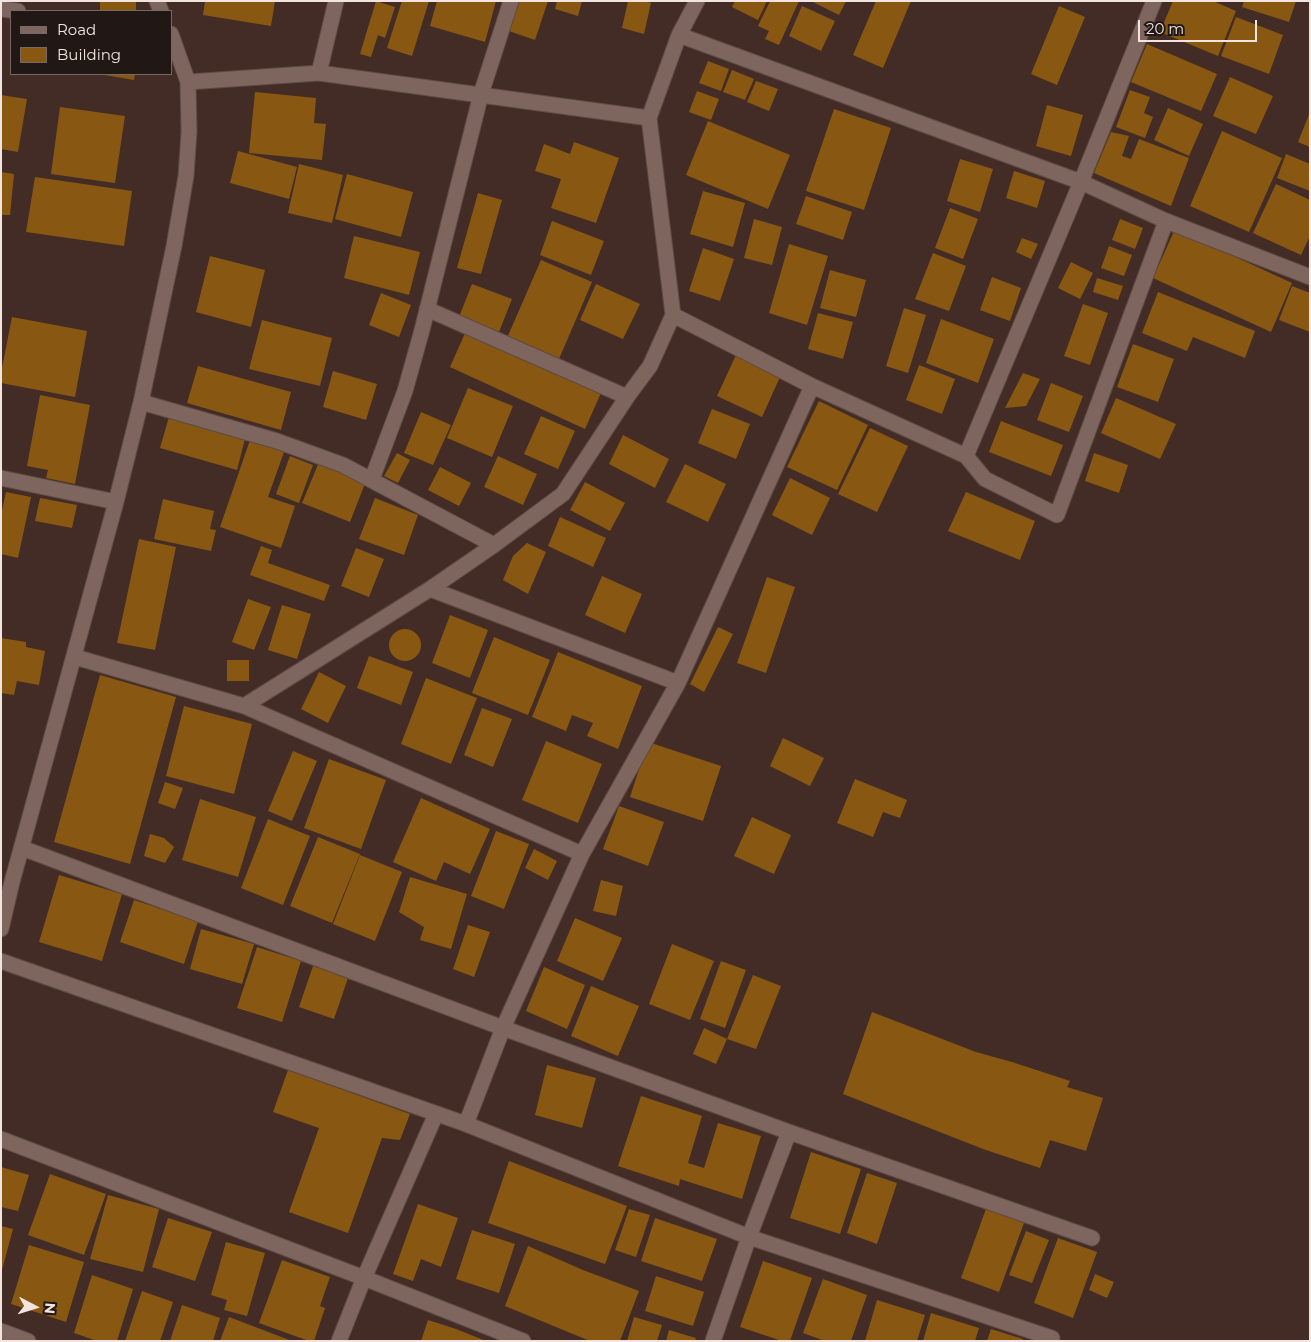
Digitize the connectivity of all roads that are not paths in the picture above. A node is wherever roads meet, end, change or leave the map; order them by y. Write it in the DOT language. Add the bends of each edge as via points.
graph roads {
  1 [pos="336,1"];
  2 [pos="511,1"];
  3 [pos="697,1"];
  4 [pos="1154,1"];
  5 [pos="679,35"];
  6 [pos="172,38"];
  7 [pos="319,73"];
  8 [pos="188,82"];
  9 [pos="482,94"];
  10 [pos="649,118"];
  11 [pos="1081,182"];
  12 [pos="1166,221"];
  13 [pos="1310,277"];
  14 [pos="427,309"];
  15 [pos="673,315"];
  16 [pos="812,386"];
  17 [pos="627,397"];
  18 [pos="141,402"];
  19 [pos="966,456"];
  20 [pos="1,478"];
  21 [pos="372,479"];
  22 [pos="116,502"];
  23 [pos="494,545"];
  24 [pos="430,589"];
  25 [pos="74,657"];
  26 [pos="678,683"];
  27 [pos="244,706"];
  28 [pos="22,848"];
  29 [pos="582,854"];
  30 [pos="7,881"];
  31 [pos="1,929"];
  32 [pos="1,961"];
  33 [pos="503,1028"];
  34 [pos="436,1114"];
  35 [pos="466,1124"];
  36 [pos="789,1132"];
  37 [pos="1,1139"];
  38 [pos="749,1237"];
  39 [pos="1092,1238"];
  40 [pos="364,1278"];
  41 [pos="1,1331"];
  42 [pos="1052,1338"];
  43 [pos="28,1341"];
  44 [pos="339,1341"];
  45 [pos="523,1341"];
  46 [pos="713,1341"];
  1 -- 7 [label="street"];
  2 -- 9 [label="street"];
  3 -- 5 [label="street"];
  4 -- 11 [label="street"];
  5 -- 10 [label="street"];
  5 -- 11 [label="street"];
  6 -- 8 [label="street"];
  7 -- 8 [label="street"];
  7 -- 9 [label="street"];
  8 -- 18 [label="street" via="186,176"];
  9 -- 10 [label="street"];
  9 -- 14 [label="street"];
  10 -- 15 [label="street"];
  11 -- 12 [label="street"];
  11 -- 19 [label="street"];
  12 -- 13 [label="street"];
  12 -- 19 [label="street" via="1057,515 985,479"];
  14 -- 17 [label="street"];
  14 -- 21 [label="street" via="405,391"];
  15 -- 16 [label="street"];
  15 -- 17 [label="street" via="650,366"];
  16 -- 19 [label="street"];
  16 -- 26 [label="street"];
  17 -- 23 [label="street" via="563,494"];
  18 -- 21 [label="street" via="277,442 343,465"];
  18 -- 22 [label="street"];
  20 -- 22 [label="street"];
  21 -- 23 [label="street"];
  22 -- 25 [label="street"];
  23 -- 24 [label="street"];
  24 -- 26 [label="street"];
  24 -- 27 [label="street"];
  25 -- 27 [label="street"];
  25 -- 28 [label="street"];
  26 -- 29 [label="street"];
  27 -- 29 [label="street"];
  28 -- 30 [label="street"];
  28 -- 33 [label="street"];
  29 -- 33 [label="street"];
  30 -- 31 [label="street"];
  32 -- 34 [label="street"];
  33 -- 35 [label="street"];
  33 -- 36 [label="street"];
  34 -- 35 [label="street"];
  34 -- 40 [label="street"];
  35 -- 38 [label="street"];
  36 -- 38 [label="street"];
  36 -- 39 [label="street"];
  37 -- 40 [label="street"];
  38 -- 42 [label="street"];
  38 -- 46 [label="street"];
  40 -- 44 [label="street"];
  40 -- 45 [label="street"];
  41 -- 43 [label="street"];
}
